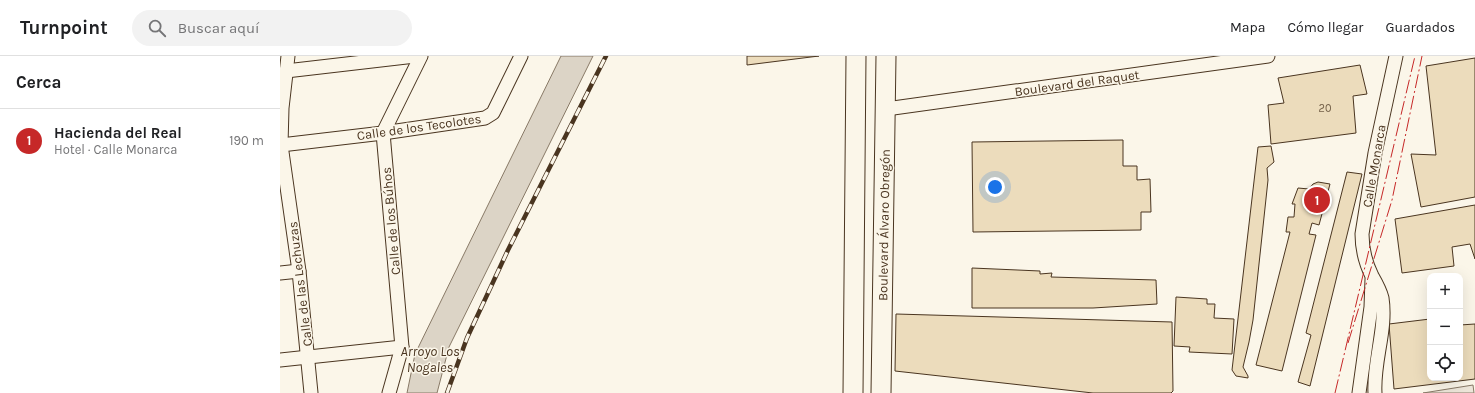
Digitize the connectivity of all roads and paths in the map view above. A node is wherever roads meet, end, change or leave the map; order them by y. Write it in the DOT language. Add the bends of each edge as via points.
graph roads {
  1 [pos="288,56"];
  2 [pos="415,56"];
  3 [pos="421,56"];
  4 [pos="521,56"];
  5 [pos="856,56"];
  6 [pos="886,56"];
  7 [pos="1268,56"];
  8 [pos="1396,56"];
  9 [pos="286,71"];
  10 [pos="886,109"];
  11 [pos="383,133"];
  12 [pos="281,145"];
  13 [pos="299,271"];
  14 [pos="280,273"];
  15 [pos="1372,275"];
  16 [pos="402,347"];
  17 [pos="308,357"];
  18 [pos="280,360"];
  19 [pos="311,393"];
  20 [pos="389,393"];
  21 [pos="853,393"];
  22 [pos="881,393"];
  23 [pos="1359,393"];
  24 [pos="1375,393"];
  1 -- 9 [label="street, Calle de las Lechuzas"];
  2 -- 9 [label="street"];
  3 -- 11 [label="street"];
  4 -- 11 [label="street, Calle de los Tecolotes" via="490,116"];
  5 -- 21 [label="highway"];
  6 -- 10 [label="highway, Boulevard Álvaro Obregón"];
  7 -- 10 [label="street, Boulevard del Raquet"];
  8 -- 15 [label="street, Calle Monarca" via="1375,153 1362,234 1364,258"];
  9 -- 12 [label="street, Calle de las Lechuzas"];
  10 -- 22 [label="highway, Boulevard Álvaro Obregón"];
  11 -- 12 [label="street, Calle de los Tecolotes"];
  11 -- 16 [label="street, Calle de los Búhos"];
  12 -- 13 [label="street, Calle de las Lechuzas"];
  13 -- 14 [label="street"];
  13 -- 17 [label="street, Calle de las Lechuzas"];
  15 -- 23 [label="street" via="1371,307"];
  15 -- 24 [label="street, Calle Monarca" via="1380,290 1383,314"];
  16 -- 17 [label="street"];
  16 -- 20 [label="street, Calle de los Búhos"];
  17 -- 18 [label="street"];
  17 -- 19 [label="street, Calle de las Lechuzas"];
}
